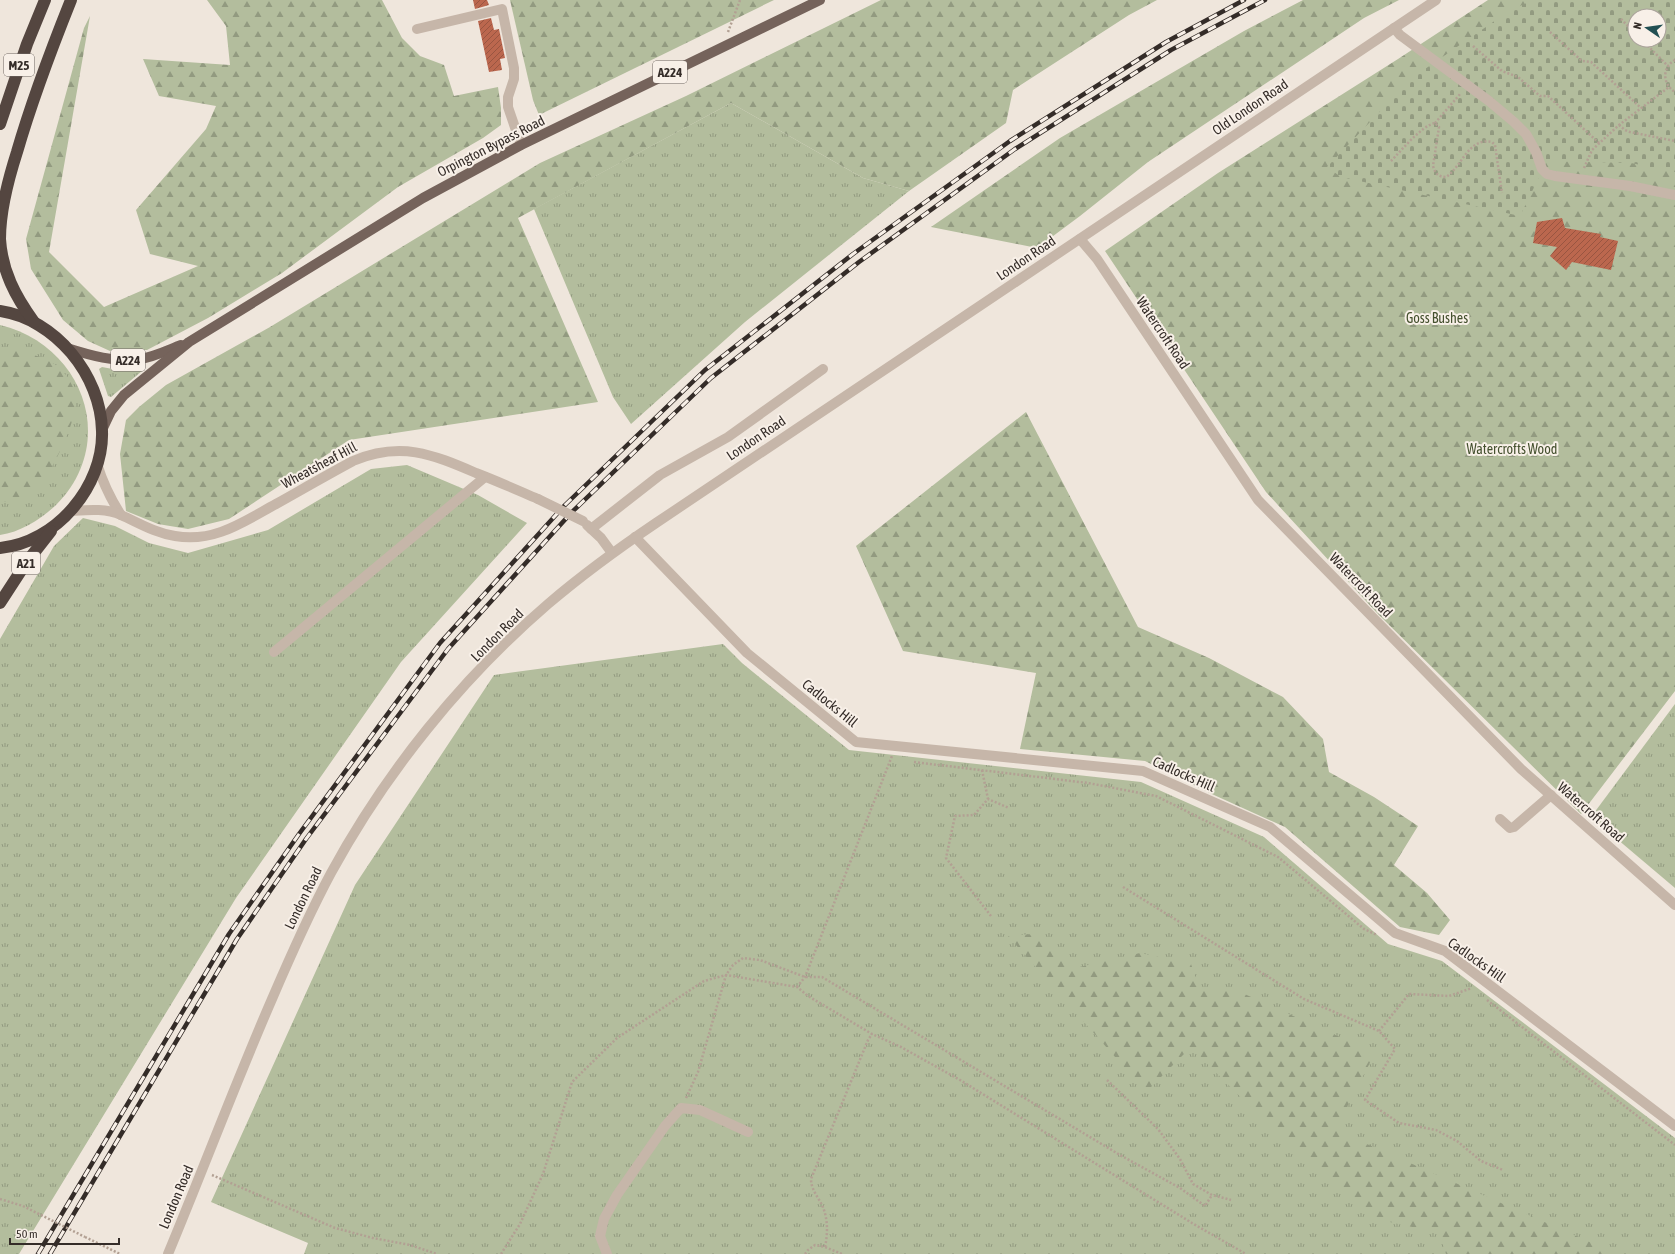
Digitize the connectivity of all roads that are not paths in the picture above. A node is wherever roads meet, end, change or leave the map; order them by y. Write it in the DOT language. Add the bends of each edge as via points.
graph roads {
  1 [pos="45,0"];
  2 [pos="71,0"];
  3 [pos="820,0"];
  4 [pos="1436,0"];
  5 [pos="1394,28"];
  6 [pos="417,29"];
  7 [pos="0,124"];
  8 [pos="521,145"];
  9 [pos="1675,195"];
  10 [pos="1080,238"];
  11 [pos="0,311"];
  12 [pos="34,322"];
  13 [pos="189,342"];
  14 [pos="67,348"];
  15 [pos="823,369"];
  16 [pos="102,430"];
  17 [pos="97,464"];
  18 [pos="485,477"];
  19 [pos="70,511"];
  20 [pos="120,515"];
  21 [pos="56,526"];
  22 [pos="592,529"];
  23 [pos="635,537"];
  24 [pos="0,548"];
  25 [pos="612,553"];
  26 [pos="0,603"];
  27 [pos="274,652"];
  28 [pos="1551,795"];
  29 [pos="1500,819"];
  30 [pos="1675,905"];
  31 [pos="1675,1126"];
  32 [pos="748,1132"];
  33 [pos="168,1254"];
  34 [pos="607,1254"];
  1 -- 7 [label="highway, M25"];
  2 -- 12 [label="highway, M25" via="31,106 11,170 1,217 0,239 8,279"];
  3 -- 8 [label="main road, Orpington Bypass Road / A224"];
  4 -- 5 [label="street, Old London Road"];
  5 -- 9 [label="street" via="1514,122 1526,134 1542,169 1548,174"];
  5 -- 10 [label="street, Old London Road"];
  6 -- 8 [label="street" via="502,9 514,68 508,107"];
  8 -- 13 [label="main road, Orpington Bypass Road / A224" via="423,198"];
  10 -- 23 [label="street, London Road"];
  10 -- 28 [label="street, Watercroft Road" via="1097,259 1258,500 1521,769"];
  11 -- 12 [label="highway"];
  12 -- 14 [label="highway"];
  13 -- 14 [label="main road, Orpington Bypass Road / A224" via="138,360 94,356"];
  13 -- 16 [label="main road, Orpington Bypass Road / A224" via="124,395 111,411"];
  14 -- 16 [label="highway" via="87,375 97,399"];
  15 -- 22 [label="street" via="728,437 660,475"];
  16 -- 17 [label="highway"];
  17 -- 19 [label="highway" via="90,482"];
  17 -- 20 [label="street" via="110,499"];
  18 -- 20 [label="street, Wheatsheaf Hill" via="428,454 408,451 386,452 353,461 237,526 214,535 195,538 174,536 153,531"];
  18 -- 22 [label="street, Wheatsheaf Hill, bridge" via="538,499 583,521"];
  18 -- 27 [label="street"];
  19 -- 20 [label="street, Wheatsheaf Hill" via="93,510"];
  19 -- 21 [label="highway"];
  21 -- 24 [label="highway" via="20,544"];
  21 -- 26 [label="highway, A21" via="22,569"];
  22 -- 25 [label="street, Wheatsheaf Hill"];
  23 -- 25 [label="street, London Road"];
  23 -- 31 [label="street, Cadlocks Hill" via="747,653 856,742 1143,771 1270,827 1395,933 1444,951"];
  25 -- 33 [label="street, London Road" via="547,605 491,659 437,718 372,804 334,868 307,921 260,1026"];
  28 -- 29 [label="street" via="1514,827 1510,828"];
  28 -- 30 [label="street, Watercroft Road"];
  32 -- 34 [label="street" via="700,1110 681,1108 665,1126 617,1195 604,1219 600,1236"];
}
